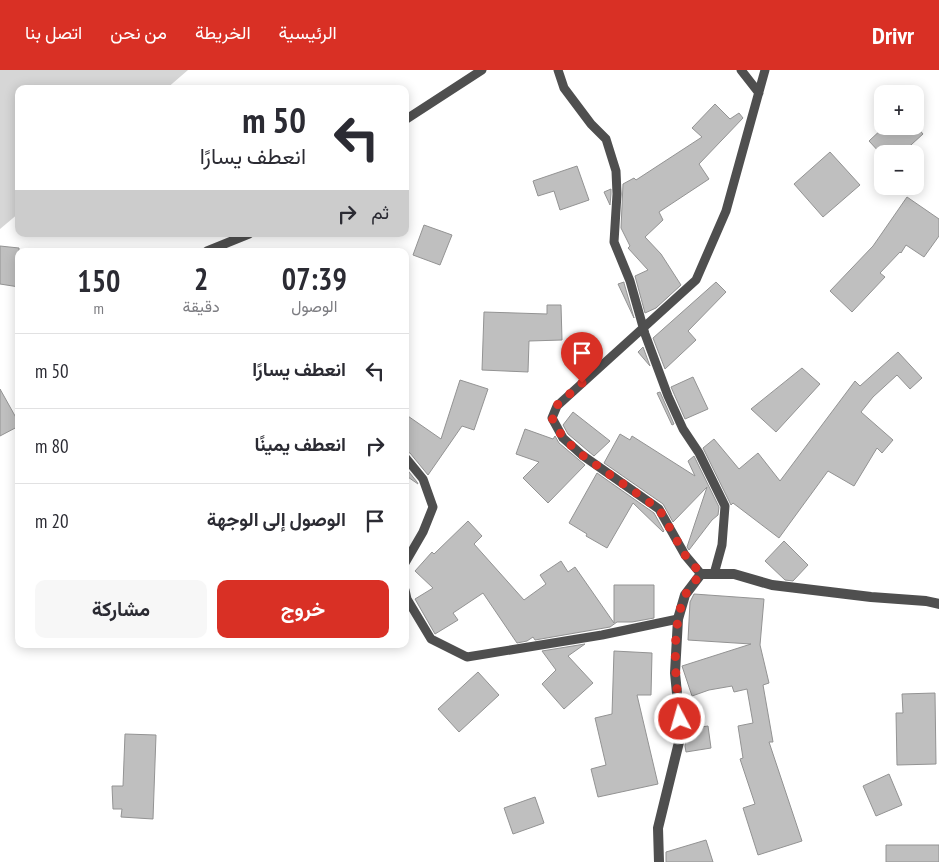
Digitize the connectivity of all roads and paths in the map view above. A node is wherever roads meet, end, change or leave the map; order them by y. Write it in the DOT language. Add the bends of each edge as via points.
graph roads {
  1 [pos="482,70"];
  2 [pos="558,70"];
  3 [pos="741,70"];
  4 [pos="765,70"];
  5 [pos="759,93"];
  6 [pos="409,117"];
  7 [pos="242,237"];
  8 [pos="214,248"];
  9 [pos="643,328"];
  10 [pos="409,462"];
  11 [pos="409,556"];
  12 [pos="701,574"];
  13 [pos="714,574"];
  14 [pos="409,602"];
  15 [pos="939,604"];
  16 [pos="678,619"];
  17 [pos="659,862"];
  1 -- 6 [label="lane"];
  2 -- 9 [label="lane" via="564,88 606,139 616,171 614,242 630,281"];
  3 -- 5 [label="lane"];
  4 -- 5 [label="lane"];
  5 -- 9 [label="lane" via="726,211 696,280"];
  7 -- 8 [label="lane"];
  9 -- 12 [label="lane" via="556,406 552,418 563,438 582,455 659,509 685,555"];
  9 -- 13 [label="lane" via="683,430 726,506 722,545"];
  10 -- 11 [label="lane" via="423,479 433,507"];
  12 -- 13 [label="street"];
  12 -- 16 [label="street" via="685,595"];
  13 -- 15 [label="street" via="734,574 772,585 926,600"];
  14 -- 16 [label="lane" via="431,639 467,657"];
  16 -- 17 [label="street" via="675,673 681,734 658,828"];
}
